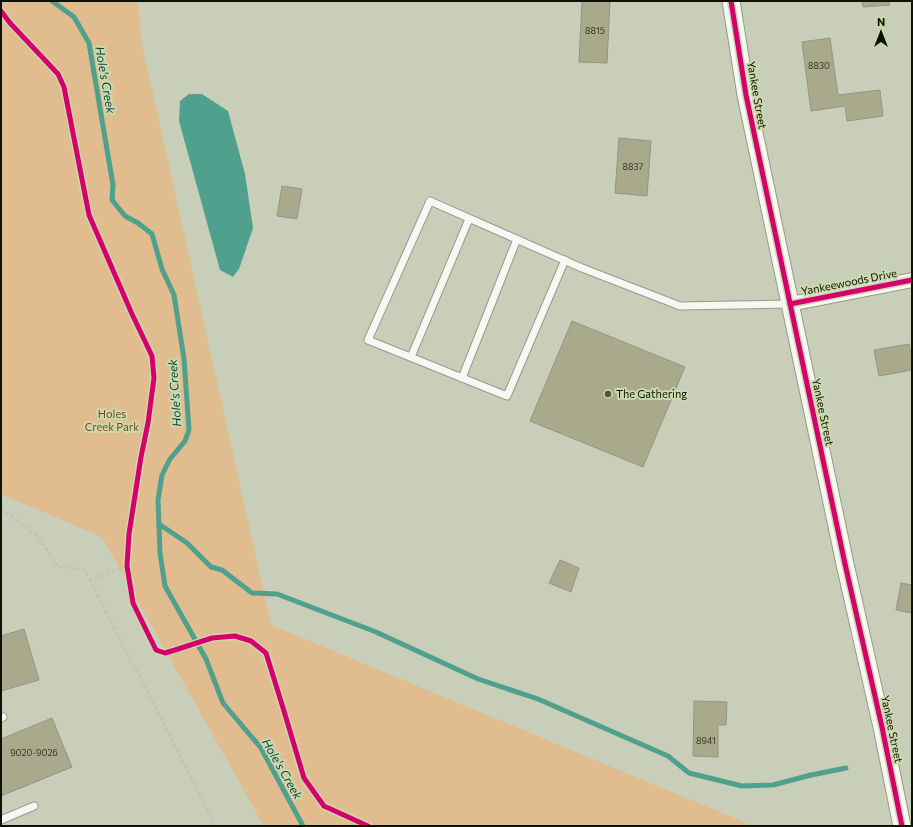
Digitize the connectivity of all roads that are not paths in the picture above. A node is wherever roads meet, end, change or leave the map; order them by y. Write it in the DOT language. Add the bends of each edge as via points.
graph roads {
  1 [pos="731,1"];
  2 [pos="469,219"];
  3 [pos="517,239"];
  4 [pos="565,260"];
  5 [pos="912,280"];
  6 [pos="790,304"];
  7 [pos="411,357"];
  8 [pos="462,378"];
  9 [pos="34,806"];
  10 [pos="1,820"];
  11 [pos="902,826"];
  1 -- 6 [label="street, Yankee Street" via="746,95"];
  2 -- 3 [label="lane"];
  2 -- 7 [label="lane"];
  2 -- 7 [label="lane" via="430,201 368,340"];
  3 -- 4 [label="lane"];
  3 -- 8 [label="lane"];
  4 -- 6 [label="lane" via="680,306"];
  4 -- 8 [label="lane" via="507,396"];
  5 -- 6 [label="street, Yankeewoods Drive"];
  6 -- 11 [label="street, Yankee Street"];
  7 -- 8 [label="lane"];
  9 -- 10 [label="lane"];
}
